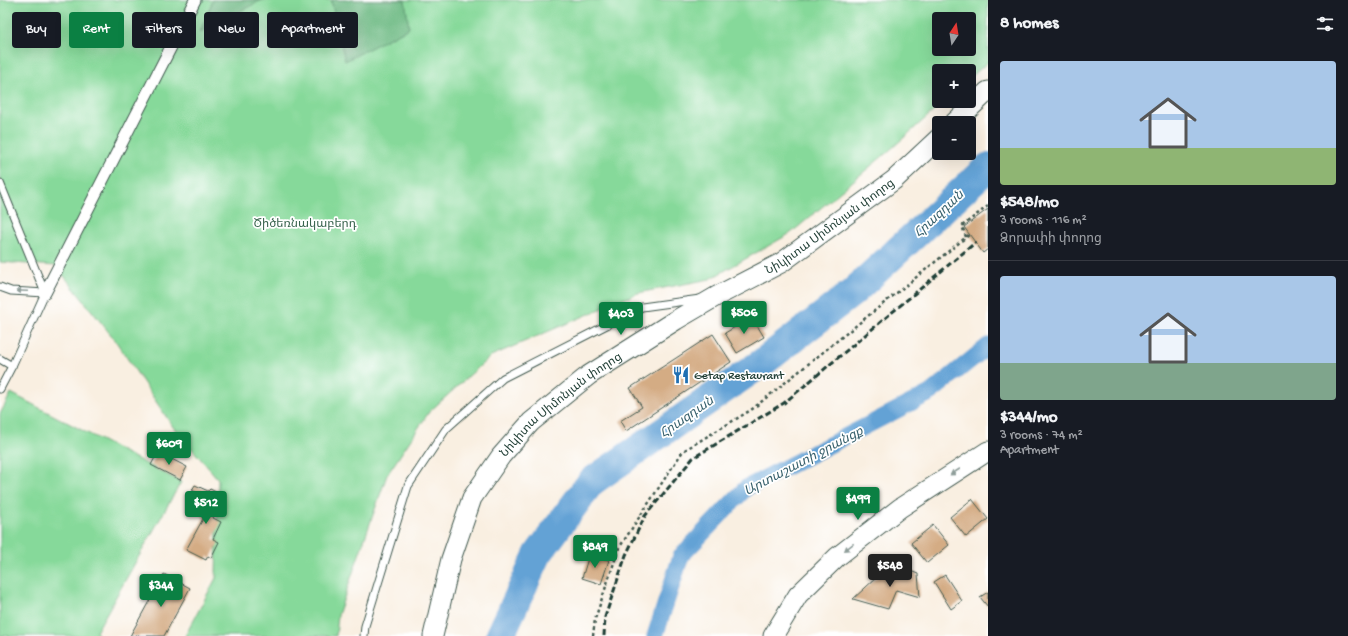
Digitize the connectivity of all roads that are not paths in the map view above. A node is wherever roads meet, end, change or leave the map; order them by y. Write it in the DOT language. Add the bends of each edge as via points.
graph roads {
  1 [pos="195,0"];
  2 [pos="988,91"];
  3 [pos="961,116"];
  4 [pos="932,145"];
  5 [pos="0,183"];
  6 [pos="0,287"];
  7 [pos="44,293"];
  8 [pos="717,296"];
  9 [pos="0,359"];
  10 [pos="12,366"];
  11 [pos="0,389"];
  12 [pos="988,451"];
  13 [pos="364,636"];
  14 [pos="433,636"];
  15 [pos="773,636"];
  1 -- 7 [label="street"];
  2 -- 3 [label="street"];
  4 -- 8 [label="street, Նիկիտա Սիմոնյան փողոց" via="894,180 781,263"];
  5 -- 7 [label="lane"];
  7 -- 6 [label="lane, one-way" via="10,291"];
  7 -- 10 [label="lane"];
  8 -- 13 [label="lane" via="642,307 503,378 446,429 408,486"];
  8 -- 14 [label="street, Նիկիտա Սիմոնյան փողոց" via="589,375 531,422 502,456 472,498 451,559"];
  9 -- 10 [label="lane"];
  10 -- 11 [label="lane"];
  12 -- 15 [label="street, one-way" via="900,508 837,557 798,595"];
}
